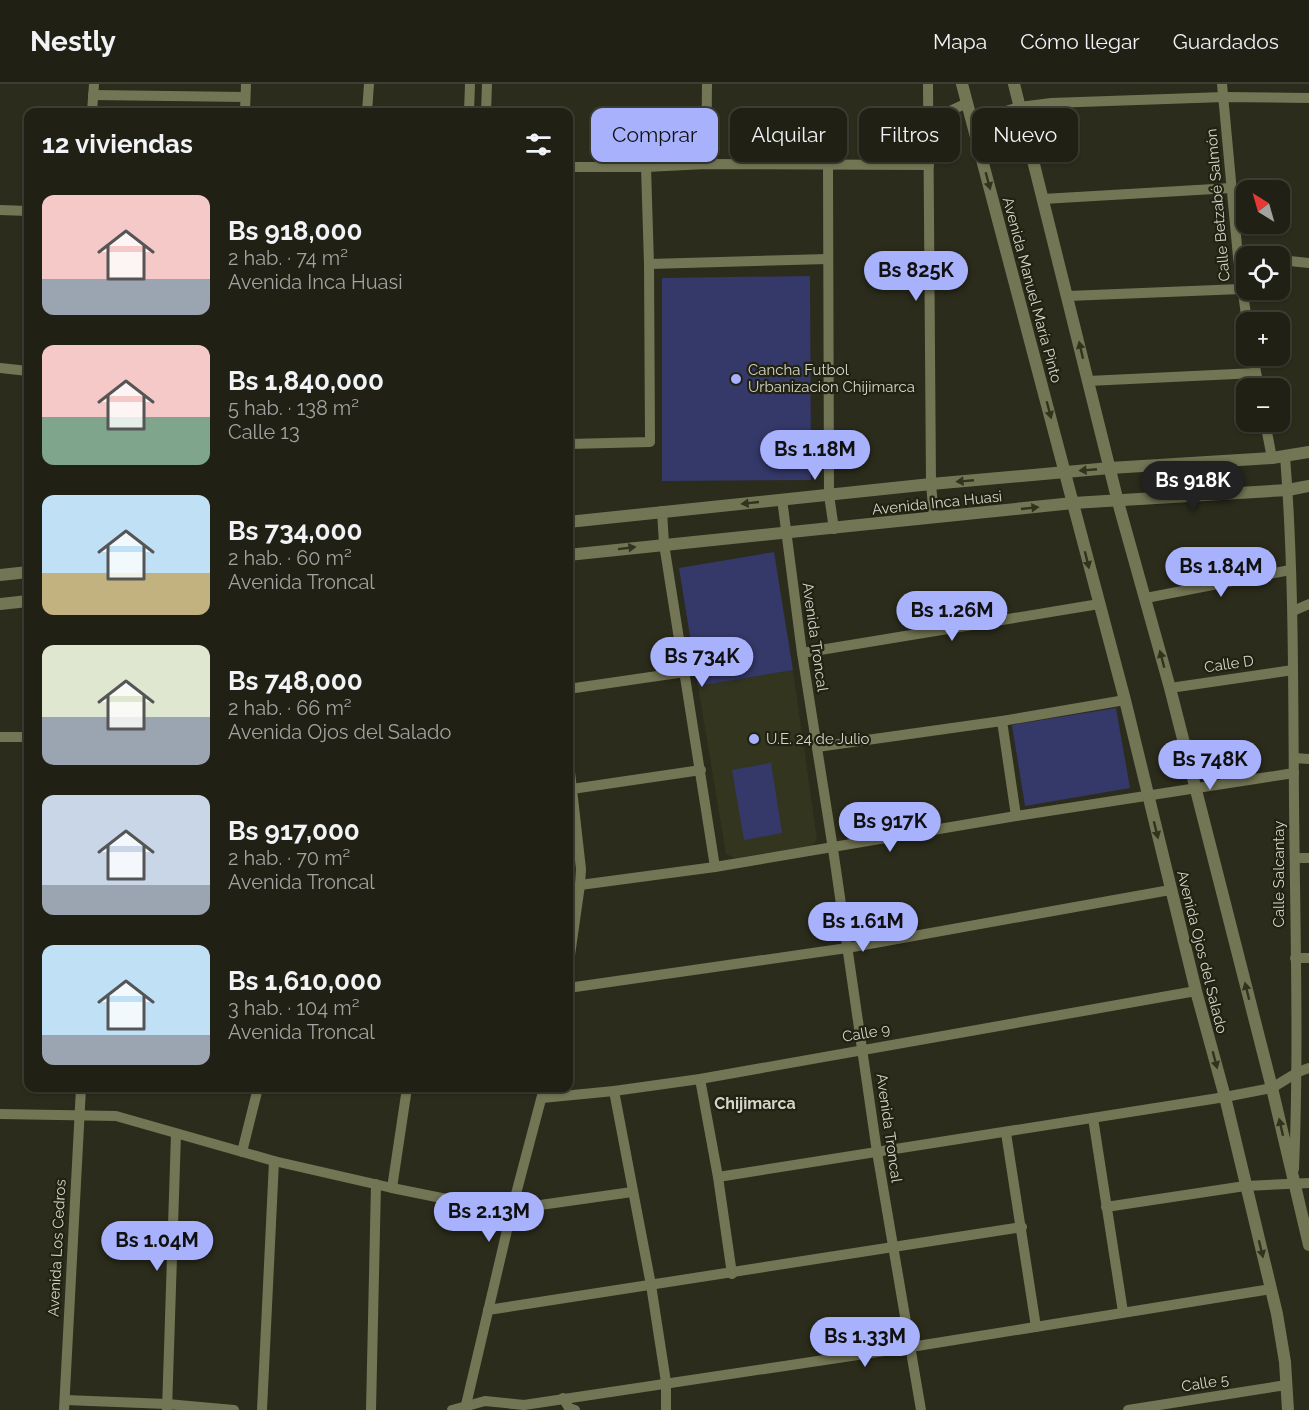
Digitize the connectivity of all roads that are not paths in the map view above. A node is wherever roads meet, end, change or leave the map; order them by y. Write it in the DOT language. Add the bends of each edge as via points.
graph roads {
  1 [pos="246,84"];
  2 [pos="369,84"];
  3 [pos="470,84"];
  4 [pos="487,84"];
  5 [pos="707,84"];
  6 [pos="928,84"];
  7 [pos="962,84"];
  8 [pos="1014,84"];
  9 [pos="1222,84"];
  10 [pos="93,90"];
  11 [pos="245,97"];
  12 [pos="1224,97"];
  13 [pos="1309,98"];
  14 [pos="968,103"];
  15 [pos="1020,107"];
  16 [pos="92,108"];
  17 [pos="245,108"];
  18 [pos="367,108"];
  19 [pos="469,108"];
  20 [pos="486,108"];
  21 [pos="928,108"];
  22 [pos="957,108"];
  23 [pos="1017,108"];
  24 [pos="972,121"];
  25 [pos="983,162"];
  26 [pos="706,164"];
  27 [pos="828,164"];
  28 [pos="929,165"];
  29 [pos="573,167"];
  30 [pos="646,167"];
  31 [pos="1231,188"];
  32 [pos="1043,199"];
  33 [pos="0,210"];
  34 [pos="24,211"];
  35 [pos="1240,246"];
  36 [pos="828,259"];
  37 [pos="1290,261"];
  38 [pos="1309,262"];
  39 [pos="649,264"];
  40 [pos="1236,289"];
  41 [pos="1068,296"];
  42 [pos="1255,366"];
  43 [pos="0,368"];
  44 [pos="24,371"];
  45 [pos="1256,373"];
  46 [pos="1257,378"];
  47 [pos="1088,381"];
  48 [pos="1267,432"];
  49 [pos="573,444"];
  50 [pos="1309,452"];
  51 [pos="1285,456"];
  52 [pos="1272,458"];
  53 [pos="1110,468"];
  54 [pos="1065,472"];
  55 [pos="931,484"];
  56 [pos="1309,486"];
  57 [pos="1288,490"];
  58 [pos="829,495"];
  59 [pos="782,500"];
  60 [pos="1118,502"];
  61 [pos="1073,503"];
  62 [pos="662,511"];
  63 [pos="934,518"];
  64 [pos="573,521"];
  65 [pos="834,529"];
  66 [pos="785,533"];
  67 [pos="664,544"];
  68 [pos="573,554"];
  69 [pos="1290,570"];
  70 [pos="24,572"];
  71 [pos="0,575"];
  72 [pos="1146,598"];
  73 [pos="24,601"];
  74 [pos="0,604"];
  75 [pos="1098,604"];
  76 [pos="1309,604"];
  77 [pos="1293,611"];
  78 [pos="802,653"];
  79 [pos="1293,670"];
  80 [pos="685,672"];
  81 [pos="573,687"];
  82 [pos="1170,688"];
  83 [pos="1125,700"];
  84 [pos="1002,721"];
  85 [pos="0,737"];
  86 [pos="24,737"];
  87 [pos="817,747"];
  88 [pos="1294,759"];
  89 [pos="1309,759"];
  90 [pos="701,770"];
  91 [pos="1294,773"];
  92 [pos="573,789"];
  93 [pos="1194,789"];
  94 [pos="1148,796"];
  95 [pos="1016,816"];
  96 [pos="573,823"];
  97 [pos="833,849"];
  98 [pos="1295,858"];
  99 [pos="1309,858"];
  100 [pos="715,867"];
  101 [pos="580,885"];
  102 [pos="1170,890"];
  103 [pos="573,934"];
  104 [pos="847,948"];
  105 [pos="1295,958"];
  106 [pos="1309,958"];
  107 [pos="573,987"];
  108 [pos="1196,991"];
  109 [pos="863,1048"];
  110 [pos="1309,1068"];
  111 [pos="1298,1072"];
  112 [pos="700,1078"];
  113 [pos="1272,1088"];
  114 [pos="614,1091"];
  115 [pos="81,1092"];
  116 [pos="257,1092"];
  117 [pos="405,1092"];
  118 [pos="543,1093"];
  119 [pos="1225,1097"];
  120 [pos="0,1114"];
  121 [pos="79,1115"];
  122 [pos="1093,1118"];
  123 [pos="1006,1133"];
  124 [pos="176,1134"];
  125 [pos="242,1152"];
  126 [pos="877,1152"];
  127 [pos="274,1161"];
  128 [pos="718,1177"];
  129 [pos="1309,1183"];
  130 [pos="375,1184"];
  131 [pos="1293,1184"];
  132 [pos="1245,1186"];
  133 [pos="392,1188"];
  134 [pos="632,1192"];
  135 [pos="1106,1207"];
  136 [pos="512,1209"];
  137 [pos="1022,1227"];
  138 [pos="1309,1245"];
  139 [pos="892,1247"];
  140 [pos="732,1274"];
  141 [pos="651,1285"];
  142 [pos="1271,1289"];
  143 [pos="488,1310"];
  144 [pos="1124,1312"];
  145 [pos="1036,1326"];
  146 [pos="911,1347"];
  147 [pos="666,1382"];
  148 [pos="1286,1385"];
  149 [pos="563,1398"];
  150 [pos="65,1405"];
  151 [pos="466,1406"];
  152 [pos="167,1407"];
  153 [pos="234,1410"];
  154 [pos="262,1410"];
  155 [pos="371,1410"];
  156 [pos="452,1410"];
  157 [pos="575,1410"];
  158 [pos="666,1410"];
  159 [pos="921,1410"];
  160 [pos="1128,1410"];
  161 [pos="1288,1410"];
  1 -- 11 [label="street"];
  2 -- 18 [label="street"];
  3 -- 19 [label="street"];
  4 -- 20 [label="street"];
  5 -- 26 [label="street"];
  6 -- 21 [label="street"];
  7 -- 14 [label="street, Avenida Manuel María Pinto"];
  8 -- 15 [label="street, Avenida Manuel María Pinto"];
  9 -- 12 [label="street, Calle Betzabé Salmón"];
  10 -- 11 [label="street"];
  10 -- 16 [label="street"];
  11 -- 17 [label="street"];
  12 -- 13 [label="street"];
  12 -- 15 [label="street"];
  12 -- 31 [label="street, Calle Betzabé Salmón"];
  14 -- 22 [label="street"];
  14 -- 24 [label="street, Avenida Manuel María Pinto"];
  15 -- 23 [label="street"];
  15 -- 32 [label="street, Avenida Manuel María Pinto"];
  25 -- 54 [label="street, Avenida Manuel María Pinto, one-way"];
  26 -- 27 [label="street"];
  26 -- 30 [label="street"];
  27 -- 28 [label="street"];
  27 -- 36 [label="street"];
  28 -- 55 [label="street"];
  29 -- 30 [label="street"];
  30 -- 39 [label="street"];
  31 -- 32 [label="street"];
  31 -- 35 [label="street, Calle Betzabé Salmón"];
  32 -- 41 [label="street, Avenida Manuel María Pinto"];
  33 -- 34 [label="street"];
  36 -- 39 [label="street"];
  36 -- 58 [label="street"];
  37 -- 38 [label="street"];
  39 -- 49 [label="street" via="650,442"];
  40 -- 41 [label="street"];
  47 -- 41 [label="street, Avenida Manuel María Pinto, one-way"];
  42 -- 45 [label="street"];
  43 -- 44 [label="street"];
  45 -- 46 [label="street"];
  45 -- 47 [label="street"];
  47 -- 53 [label="street, Avenida Manuel María Pinto"];
  48 -- 52 [label="street"];
  50 -- 51 [label="street, Avenida Inca Huasi"];
  51 -- 52 [label="street, Avenida Inca Huasi"];
  51 -- 57 [label="street, Calle Salcantay"];
  52 -- 53 [label="street, Avenida Inca Huasi"];
  53 -- 54 [label="street, Avenida Inca Huasi, one-way"];
  53 -- 60 [label="street, Avenida Manuel María Pinto"];
  54 -- 55 [label="street, Avenida Inca Huasi, one-way"];
  54 -- 61 [label="street, Avenida Manuel María Pinto"];
  55 -- 58 [label="street, Avenida Inca Huasi"];
  55 -- 63 [label="street"];
  56 -- 57 [label="street, Avenida Inca Huasi"];
  57 -- 60 [label="street, Avenida Inca Huasi"];
  57 -- 69 [label="street, Calle Salcantay"];
  58 -- 59 [label="street, Avenida Inca Huasi"];
  58 -- 65 [label="street"];
  59 -- 62 [label="street, Avenida Inca Huasi, one-way"];
  59 -- 66 [label="street, Avenida Troncal"];
  60 -- 61 [label="street, Avenida Inca Huasi"];
  60 -- 72 [label="street"];
  63 -- 61 [label="street, Avenida Inca Huasi, one-way"];
  61 -- 75 [label="street, Avenida Ojos del Salado, one-way"];
  62 -- 64 [label="street, Avenida Inca Huasi"];
  62 -- 67 [label="street"];
  63 -- 65 [label="street, Avenida Inca Huasi"];
  65 -- 66 [label="street, Avenida Inca Huasi"];
  66 -- 67 [label="street, Avenida Inca Huasi"];
  66 -- 78 [label="street, Avenida Troncal"];
  68 -- 67 [label="street, Avenida Inca Huasi, one-way"];
  67 -- 80 [label="street"];
  69 -- 72 [label="street"];
  69 -- 77 [label="street, Calle Salcantay"];
  70 -- 71 [label="street"];
  82 -- 72 [label="street, one-way"];
  73 -- 74 [label="street"];
  75 -- 78 [label="street"];
  75 -- 83 [label="street, Avenida Ojos del Salado"];
  76 -- 77 [label="street"];
  77 -- 79 [label="street, Calle Salcantay"];
  78 -- 87 [label="street, Avenida Troncal"];
  79 -- 82 [label="street, Calle D"];
  79 -- 88 [label="street, Calle Salcantay"];
  80 -- 81 [label="street"];
  80 -- 90 [label="street"];
  82 -- 93 [label="street"];
  83 -- 84 [label="street"];
  83 -- 94 [label="street, Avenida Ojos del Salado"];
  84 -- 87 [label="street"];
  84 -- 95 [label="street"];
  85 -- 86 [label="street"];
  87 -- 97 [label="street, Avenida Troncal"];
  88 -- 89 [label="street"];
  88 -- 91 [label="street, Calle Salcantay"];
  90 -- 92 [label="street"];
  90 -- 100 [label="street"];
  91 -- 93 [label="street"];
  91 -- 98 [label="street, Calle Salcantay"];
  93 -- 94 [label="street"];
  113 -- 93 [label="street, one-way"];
  94 -- 95 [label="street"];
  94 -- 102 [label="street, Avenida Ojos del Salado, one-way"];
  95 -- 97 [label="street"];
  96 -- 101 [label="street"];
  97 -- 100 [label="street"];
  97 -- 104 [label="street, Avenida Troncal"];
  98 -- 99 [label="street"];
  98 -- 105 [label="street, Calle Salcantay"];
  100 -- 101 [label="street"];
  101 -- 103 [label="street"];
  102 -- 104 [label="street"];
  102 -- 108 [label="street, Avenida Ojos del Salado"];
  104 -- 107 [label="street"];
  104 -- 109 [label="street, Avenida Troncal"];
  105 -- 106 [label="street"];
  105 -- 111 [label="street, Calle Salcantay"];
  108 -- 109 [label="street, Calle 9"];
  108 -- 119 [label="street, Avenida Ojos del Salado, one-way"];
  109 -- 112 [label="street, Calle 9"];
  109 -- 126 [label="street, Avenida Troncal"];
  110 -- 111 [label="street"];
  111 -- 113 [label="street"];
  111 -- 131 [label="street, Calle Salcantay"];
  112 -- 114 [label="street, Calle 9"];
  112 -- 128 [label="street"];
  113 -- 119 [label="street"];
  131 -- 113 [label="street, one-way"];
  114 -- 118 [label="street, Calle 9"];
  114 -- 134 [label="street"];
  115 -- 121 [label="street, Avenida Los Cedros"];
  116 -- 125 [label="street"];
  117 -- 133 [label="street"];
  118 -- 136 [label="street"];
  119 -- 122 [label="street"];
  119 -- 132 [label="street, Avenida Ojos del Salado"];
  120 -- 121 [label="street"];
  121 -- 124 [label="street" via="116,1116"];
  121 -- 150 [label="street, Avenida Los Cedros"];
  122 -- 123 [label="street"];
  122 -- 135 [label="street"];
  123 -- 126 [label="street"];
  123 -- 137 [label="street"];
  124 -- 125 [label="street"];
  124 -- 152 [label="street"];
  125 -- 127 [label="street"];
  126 -- 128 [label="street"];
  126 -- 139 [label="street, Avenida Troncal"];
  127 -- 130 [label="street"];
  127 -- 154 [label="street"];
  128 -- 140 [label="street"];
  129 -- 131 [label="street"];
  130 -- 133 [label="street"];
  130 -- 155 [label="street"];
  131 -- 132 [label="street"];
  131 -- 138 [label="street"];
  132 -- 135 [label="street"];
  132 -- 142 [label="street, Avenida Ojos del Salado, one-way"];
  133 -- 136 [label="street"];
  134 -- 136 [label="street"];
  134 -- 141 [label="street"];
  135 -- 144 [label="street"];
  136 -- 143 [label="street"];
  137 -- 139 [label="street"];
  137 -- 145 [label="street"];
  139 -- 140 [label="street"];
  139 -- 146 [label="street, Avenida Troncal"];
  140 -- 141 [label="street"];
  141 -- 143 [label="street"];
  141 -- 147 [label="street"];
  142 -- 144 [label="street"];
  142 -- 148 [label="street, Avenida Ojos del Salado"];
  143 -- 151 [label="street"];
  144 -- 145 [label="street"];
  145 -- 146 [label="street"];
  146 -- 147 [label="street"];
  146 -- 159 [label="street, Avenida Troncal"];
  147 -- 149 [label="street"];
  147 -- 158 [label="street"];
  148 -- 160 [label="street, Calle 5"];
  148 -- 161 [label="street, Avenida Ojos del Salado"];
  149 -- 151 [label="street" via="524,1405 485,1401"];
  149 -- 157 [label="street"];
  150 -- 152 [label="street"];
  151 -- 156 [label="street"];
  152 -- 153 [label="street"];
}
